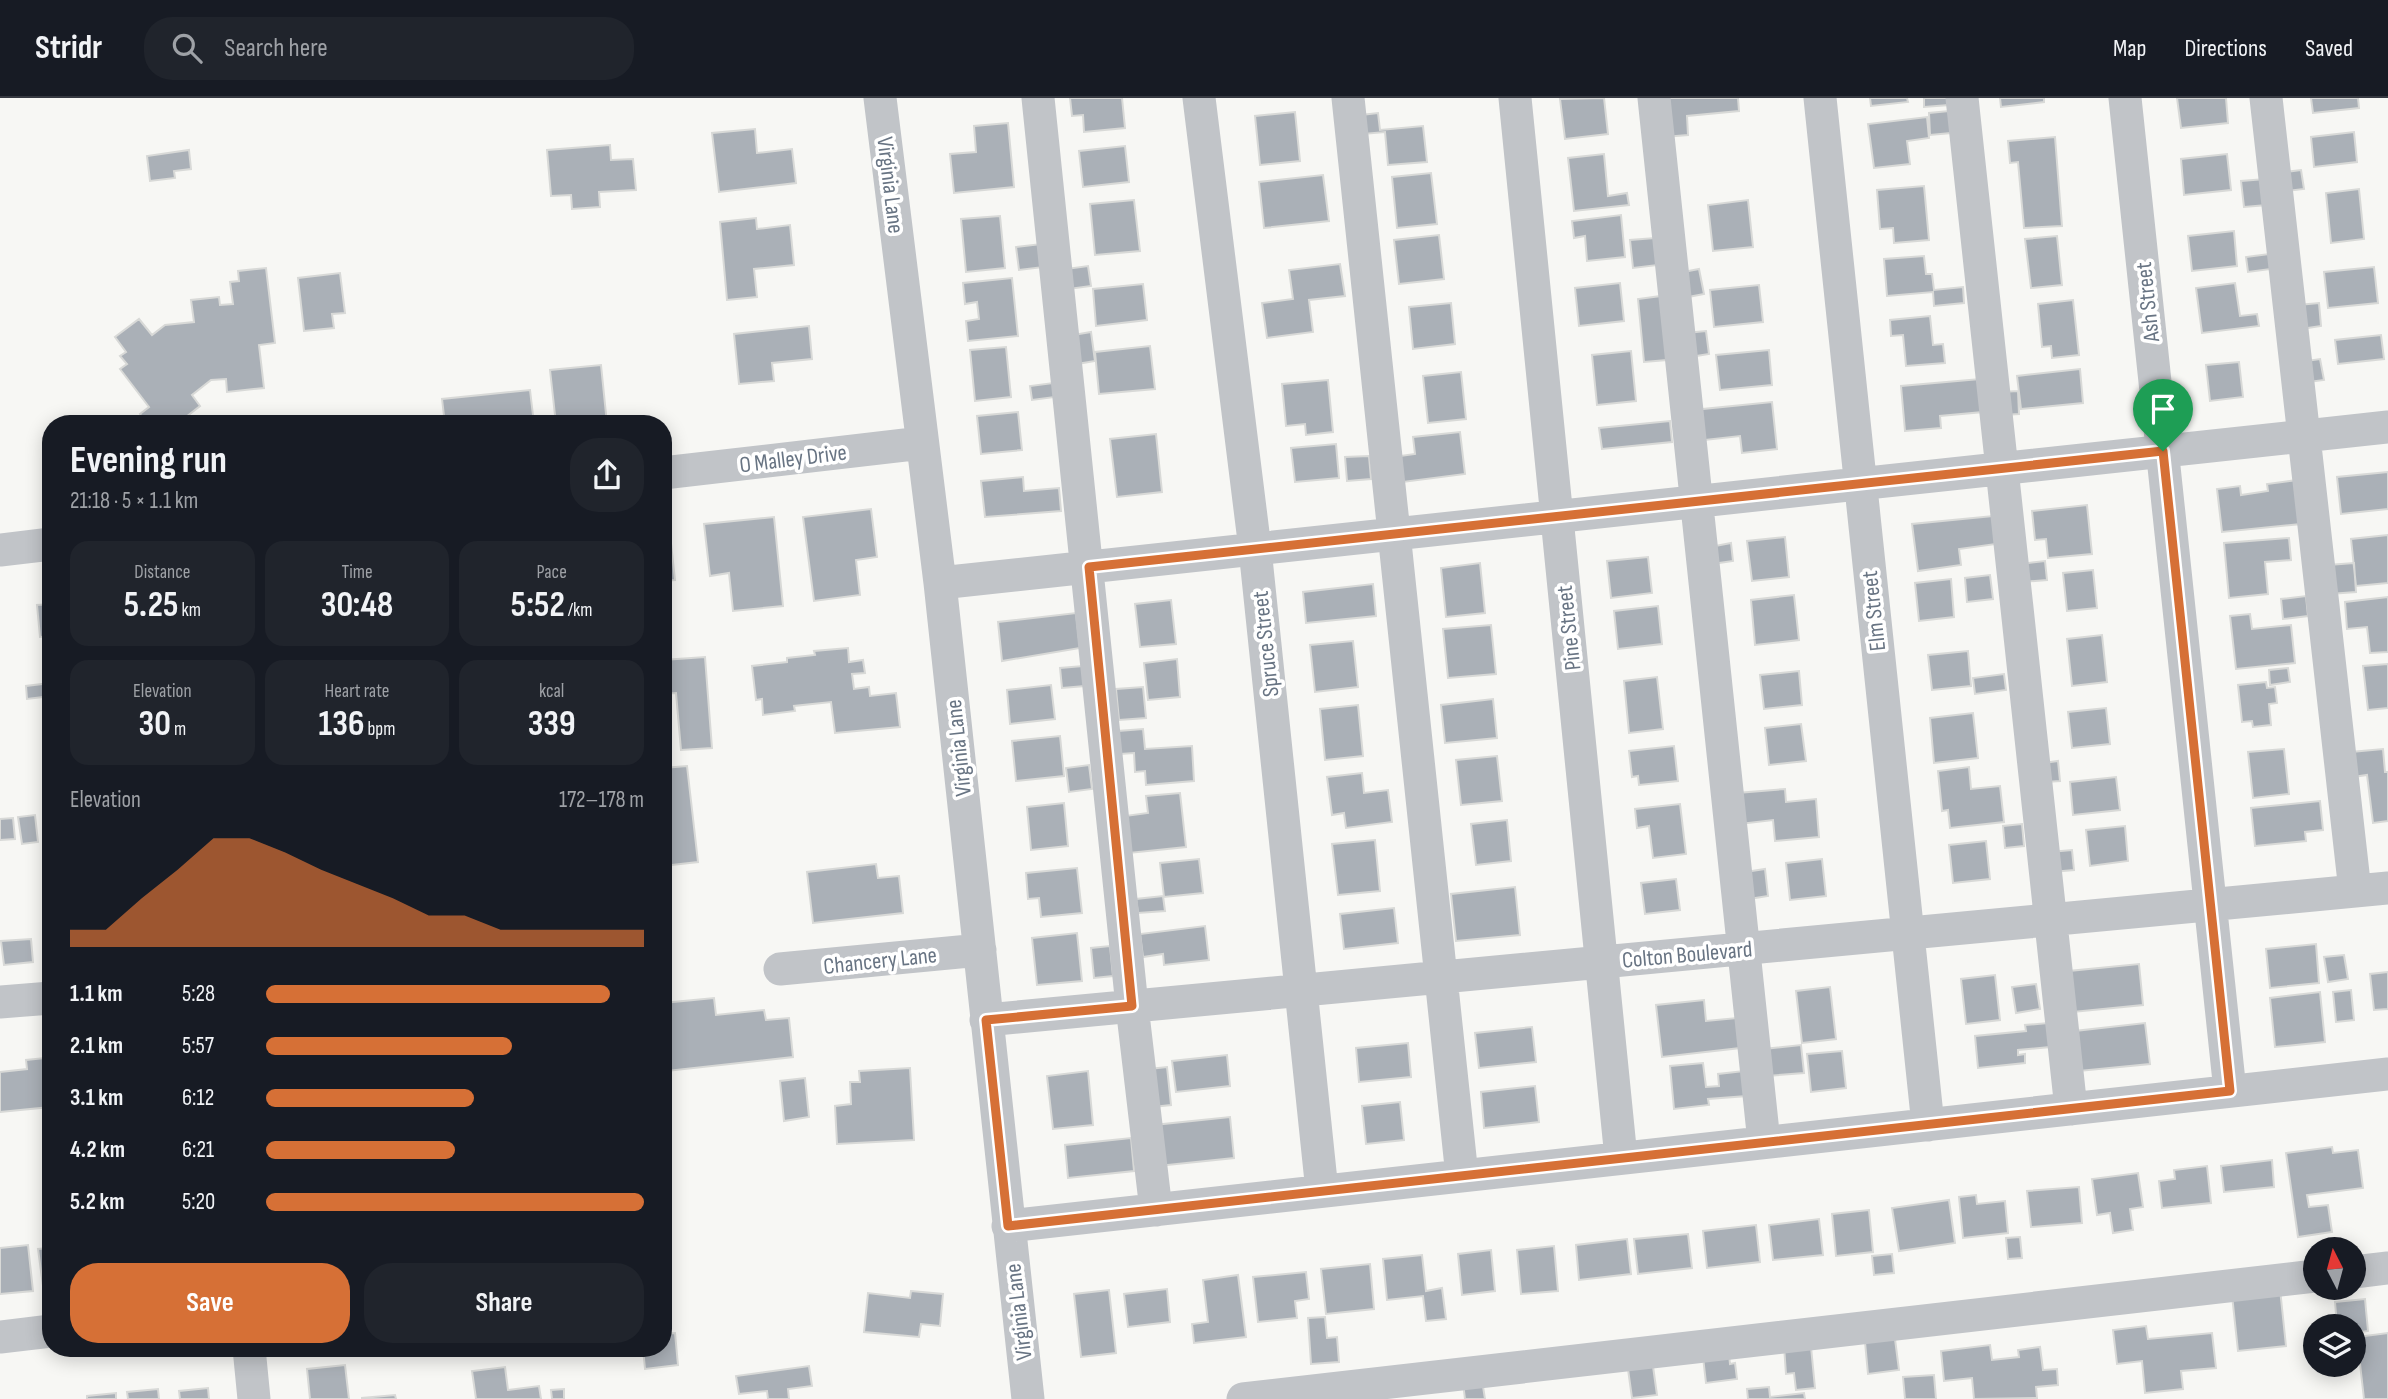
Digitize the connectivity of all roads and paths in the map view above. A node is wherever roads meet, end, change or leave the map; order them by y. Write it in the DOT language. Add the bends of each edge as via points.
graph roads {
  1 [pos="880,98"];
  2 [pos="1038,98"];
  3 [pos="1199,98"];
  4 [pos="1348,98"];
  5 [pos="1515,98"];
  6 [pos="1654,98"];
  7 [pos="1820,98"];
  8 [pos="1962,98"];
  9 [pos="2125,98"];
  10 [pos="2266,98"];
  11 [pos="2388,427"];
  12 [pos="2305,436"];
  13 [pos="922,443"];
  14 [pos="2163,451"];
  15 [pos="2002,469"];
  16 [pos="672,472"];
  17 [pos="1860,484"];
  18 [pos="1698,501"];
  19 [pos="1557,517"];
  20 [pos="1395,534"];
  21 [pos="42,545"];
  22 [pos="1255,549"];
  23 [pos="0,550"];
  24 [pos="1089,567"];
  25 [pos="940,583"];
  26 [pos="2388,888"];
  27 [pos="2355,891"];
  28 [pos="2211,904"];
  29 [pos="2052,919"];
  30 [pos="1906,933"];
  31 [pos="1745,949"];
  32 [pos="980,950"];
  33 [pos="1601,962"];
  34 [pos="780,970"];
  35 [pos="1441,977"];
  36 [pos="1301,990"];
  37 [pos="42,999"];
  38 [pos="0,1002"];
  39 [pos="1132,1006"];
  40 [pos="986,1020"];
  41 [pos="2388,1074"];
  42 [pos="2230,1091"];
  43 [pos="2071,1109"];
  44 [pos="1928,1125"];
  45 [pos="1764,1142"];
  46 [pos="1621,1158"];
  47 [pos="1462,1176"];
  48 [pos="1322,1191"];
  49 [pos="1156,1210"];
  50 [pos="1008,1226"];
  51 [pos="2388,1268"];
  52 [pos="2366,1271"];
  53 [pos="2303,1277"];
  54 [pos="42,1332"];
  55 [pos="0,1337"];
  56 [pos="250,1357"];
  57 [pos="254,1399"];
  58 [pos="1028,1399"];
  59 [pos="1243,1399"];
  1 -- 13 [label="street, Virginia Lane"];
  2 -- 24 [label="street"];
  3 -- 22 [label="street, Spruce Street"];
  4 -- 20 [label="street"];
  5 -- 19 [label="street, Pine Street"];
  6 -- 18 [label="street"];
  7 -- 17 [label="street, Elm Street"];
  8 -- 15 [label="street"];
  9 -- 14 [label="street, Ash Street"];
  10 -- 12 [label="street"];
  11 -- 12 [label="street"];
  12 -- 14 [label="street"];
  12 -- 27 [label="street"];
  13 -- 16 [label="street, O Malley Drive"];
  13 -- 25 [label="street, Virginia Lane"];
  14 -- 15 [label="street"];
  14 -- 28 [label="street, Ash Street"];
  15 -- 17 [label="street"];
  15 -- 29 [label="street"];
  17 -- 18 [label="street"];
  17 -- 30 [label="street, Elm Street"];
  18 -- 19 [label="street"];
  18 -- 31 [label="street"];
  19 -- 20 [label="street"];
  19 -- 33 [label="street, Pine Street"];
  20 -- 22 [label="street"];
  20 -- 35 [label="street"];
  21 -- 23 [label="street"];
  22 -- 24 [label="street"];
  22 -- 36 [label="street, Spruce Street"];
  24 -- 25 [label="street"];
  24 -- 39 [label="street"];
  25 -- 32 [label="street, Virginia Lane"];
  26 -- 27 [label="street, Colton Boulevard"];
  27 -- 28 [label="street, Colton Boulevard"];
  28 -- 29 [label="street, Colton Boulevard"];
  28 -- 42 [label="street, Ash Street"];
  29 -- 30 [label="street, Colton Boulevard"];
  29 -- 43 [label="street"];
  30 -- 31 [label="street, Colton Boulevard"];
  30 -- 44 [label="street, Elm Street"];
  31 -- 33 [label="street, Colton Boulevard"];
  31 -- 45 [label="street"];
  32 -- 34 [label="street, Chancery Lane"];
  32 -- 40 [label="street, Virginia Lane"];
  33 -- 35 [label="street, Colton Boulevard"];
  33 -- 46 [label="street, Pine Street"];
  35 -- 36 [label="street, Colton Boulevard"];
  35 -- 47 [label="street"];
  36 -- 39 [label="street, Colton Boulevard"];
  36 -- 48 [label="street, Spruce Street"];
  37 -- 38 [label="street"];
  39 -- 40 [label="street, Colton Boulevard"];
  39 -- 49 [label="street"];
  40 -- 50 [label="street, Virginia Lane"];
  41 -- 42 [label="street"];
  42 -- 43 [label="street"];
  43 -- 44 [label="street"];
  44 -- 45 [label="street"];
  45 -- 46 [label="street"];
  46 -- 47 [label="street"];
  47 -- 48 [label="street"];
  48 -- 49 [label="street"];
  49 -- 50 [label="street"];
  50 -- 58 [label="street, Virginia Lane"];
  51 -- 52 [label="street"];
  53 -- 59 [label="street"];
  54 -- 55 [label="street"];
  56 -- 57 [label="street"];
}
